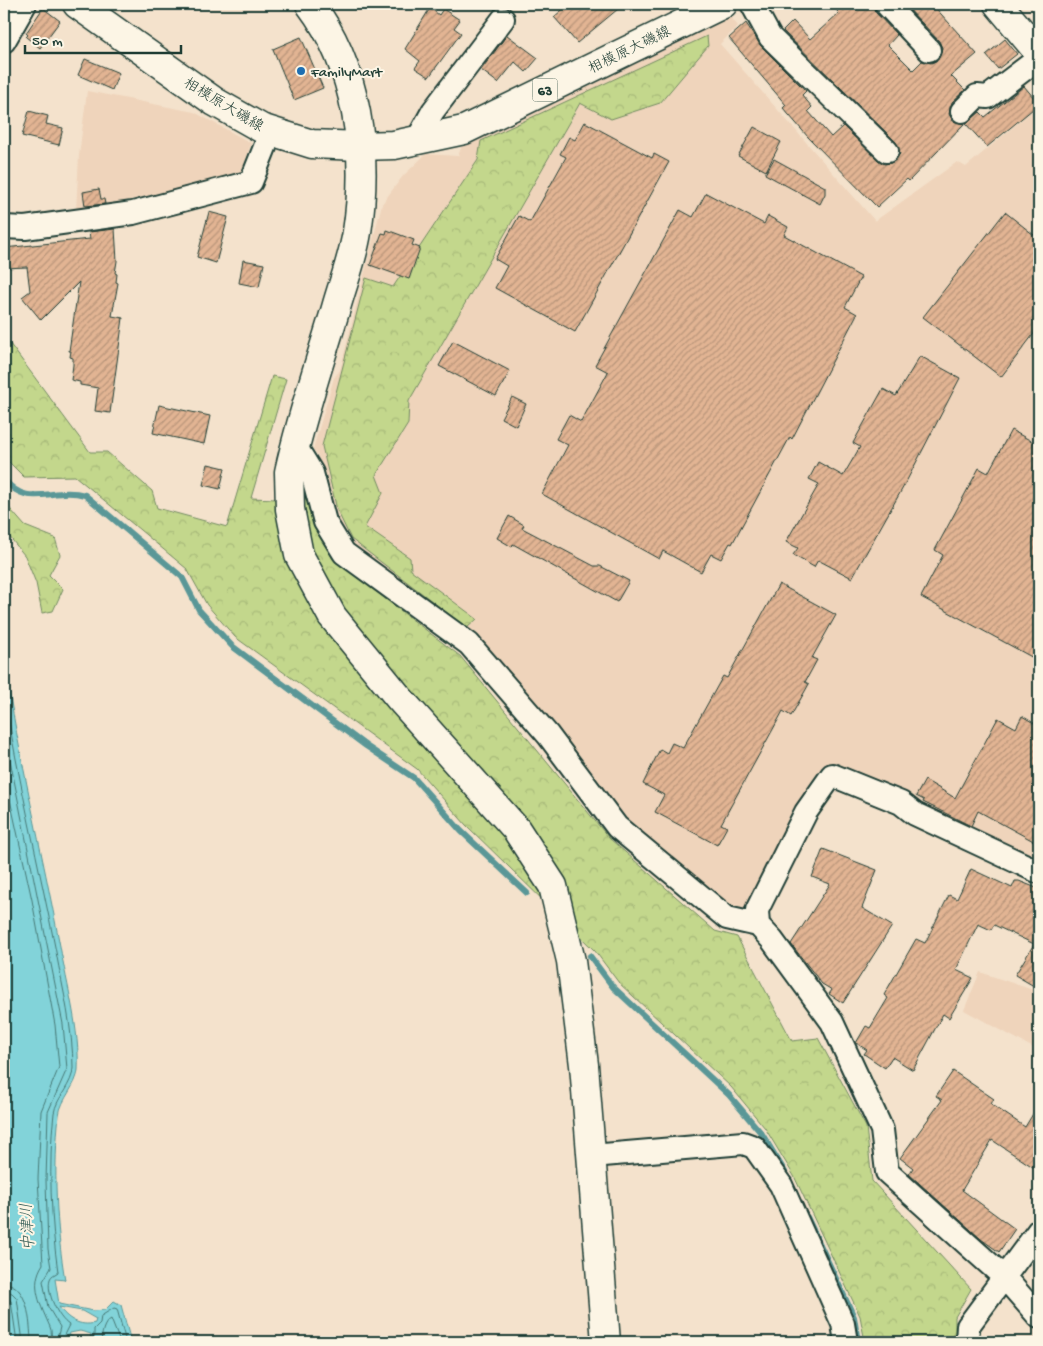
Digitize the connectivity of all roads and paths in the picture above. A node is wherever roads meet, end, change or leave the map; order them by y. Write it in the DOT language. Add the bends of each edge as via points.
graph roads {
  1 [pos="25,4"];
  2 [pos="76,4"];
  3 [pos="310,4"];
  4 [pos="722,4"];
  5 [pos="752,4"];
  6 [pos="886,4"];
  7 [pos="998,4"];
  8 [pos="503,19"];
  9 [pos="4,41"];
  10 [pos="917,45"];
  11 [pos="1039,53"];
  12 [pos="1039,58"];
  13 [pos="962,110"];
  14 [pos="271,132"];
  15 [pos="416,142"];
  16 [pos="359,146"];
  17 [pos="887,151"];
  18 [pos="4,227"];
  19 [pos="296,447"];
  20 [pos="1039,872"];
  21 [pos="758,925"];
  22 [pos="592,1156"];
  23 [pos="1039,1230"];
  24 [pos="1005,1278"];
  25 [pos="1039,1317"];
  26 [pos="606,1342"];
  27 [pos="846,1342"];
  28 [pos="967,1342"];
  1 -- 9 [label="street"];
  2 -- 14 [label="street, 相模原大磯線 / 63" via="215,102"];
  3 -- 16 [label="street" via="337,50 352,89"];
  4 -- 15 [label="street, 相模原大磯線 / 63" via="464,130"];
  5 -- 17 [label="street" via="770,38 835,113"];
  6 -- 10 [label="street"];
  7 -- 11 [label="street"];
  8 -- 15 [label="street" via="433,111"];
  12 -- 13 [label="street" via="992,103 977,96"];
  14 -- 16 [label="street, 相模原大磯線 / 63" via="312,144"];
  14 -- 18 [label="street" via="250,182 133,213 25,228"];
  15 -- 16 [label="street, 相模原大磯線 / 63"];
  16 -- 19 [label="street" via="357,232"];
  19 -- 21 [label="street" via="312,473 324,522 344,553 469,644 548,735 617,827 727,918"];
  19 -- 22 [label="street" via="289,472 290,509 299,555 314,586 332,616 365,656 516,829 554,886 571,961"];
  20 -- 21 [label="street" via="915,814 901,803 832,775 806,812 757,910"];
  21 -- 24 [label="street" via="832,1022 882,1130 887,1172"];
  22 -- 26 [label="street"];
  22 -- 27 [label="street" via="743,1142 754,1147 781,1185 843,1324"];
  23 -- 24 [label="street"];
  24 -- 25 [label="street"];
  24 -- 28 [label="street" via="968,1326"];
}
